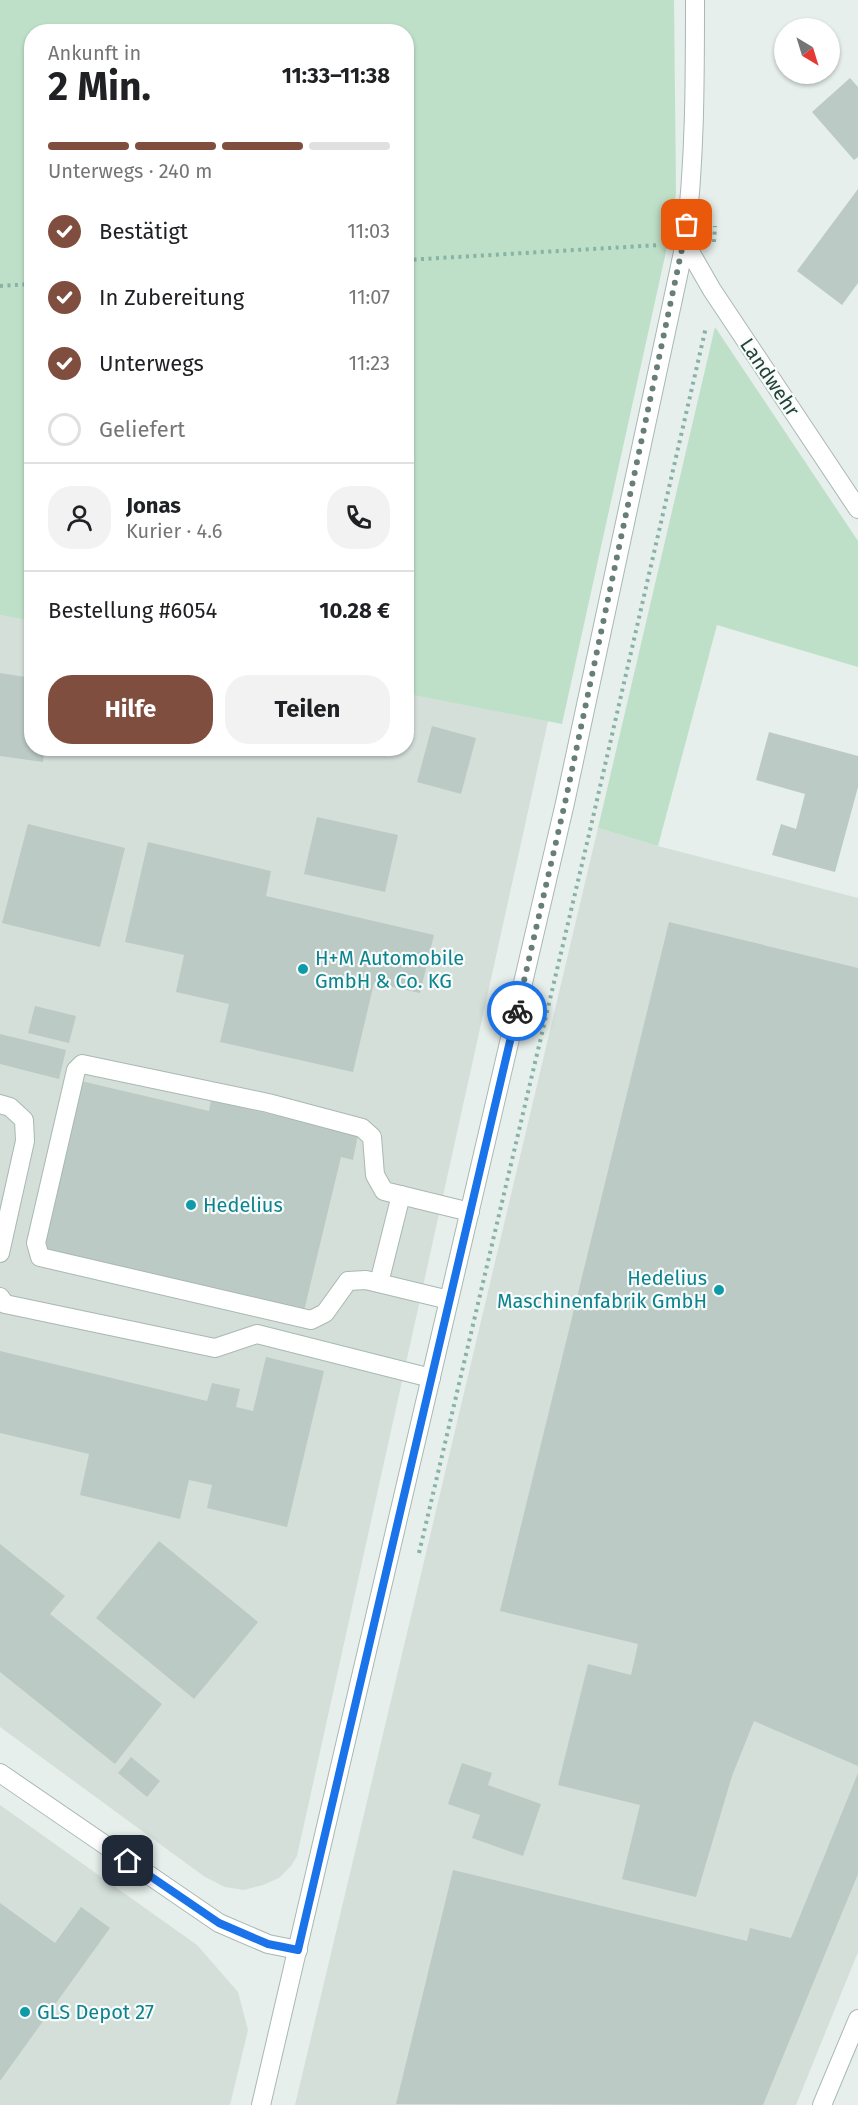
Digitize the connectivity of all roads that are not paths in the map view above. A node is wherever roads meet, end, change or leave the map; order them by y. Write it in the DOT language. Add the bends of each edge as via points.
graph roads {
  1 [pos="694,0"];
  2 [pos="685,243"];
  3 [pos="858,509"];
  4 [pos="0,1104"];
  5 [pos="401,1195"];
  6 [pos="470,1212"];
  7 [pos="0,1253"];
  8 [pos="379,1283"];
  9 [pos="0,1297"];
  10 [pos="449,1300"];
  11 [pos="431,1378"];
  12 [pos="0,1773"];
  13 [pos="298,1950"];
  14 [pos="858,2019"];
  15 [pos="261,2105"];
  16 [pos="822,2105"];
  1 -- 2 [label="street" via="692,190"];
  2 -- 3 [label="street, Landwehr"];
  2 -- 6 [label="street" via="565,803"];
  4 -- 7 [label="street" via="10,1107 24,1120 25,1141"];
  5 -- 6 [label="street"];
  5 -- 8 [label="street"];
  5 -- 8 [label="street" via="384,1191 375,1175 372,1137 362,1128 268,1103 82,1064 76,1070 36,1243 40,1257 311,1320 325,1313 348,1281"];
  6 -- 10 [label="street"];
  8 -- 10 [label="street"];
  9 -- 11 [label="street" via="5,1304 215,1348 257,1334"];
  10 -- 11 [label="street"];
  11 -- 13 [label="street"];
  12 -- 13 [label="street" via="219,1923 268,1944"];
  13 -- 15 [label="street"];
  14 -- 16 [label="street"];
}
